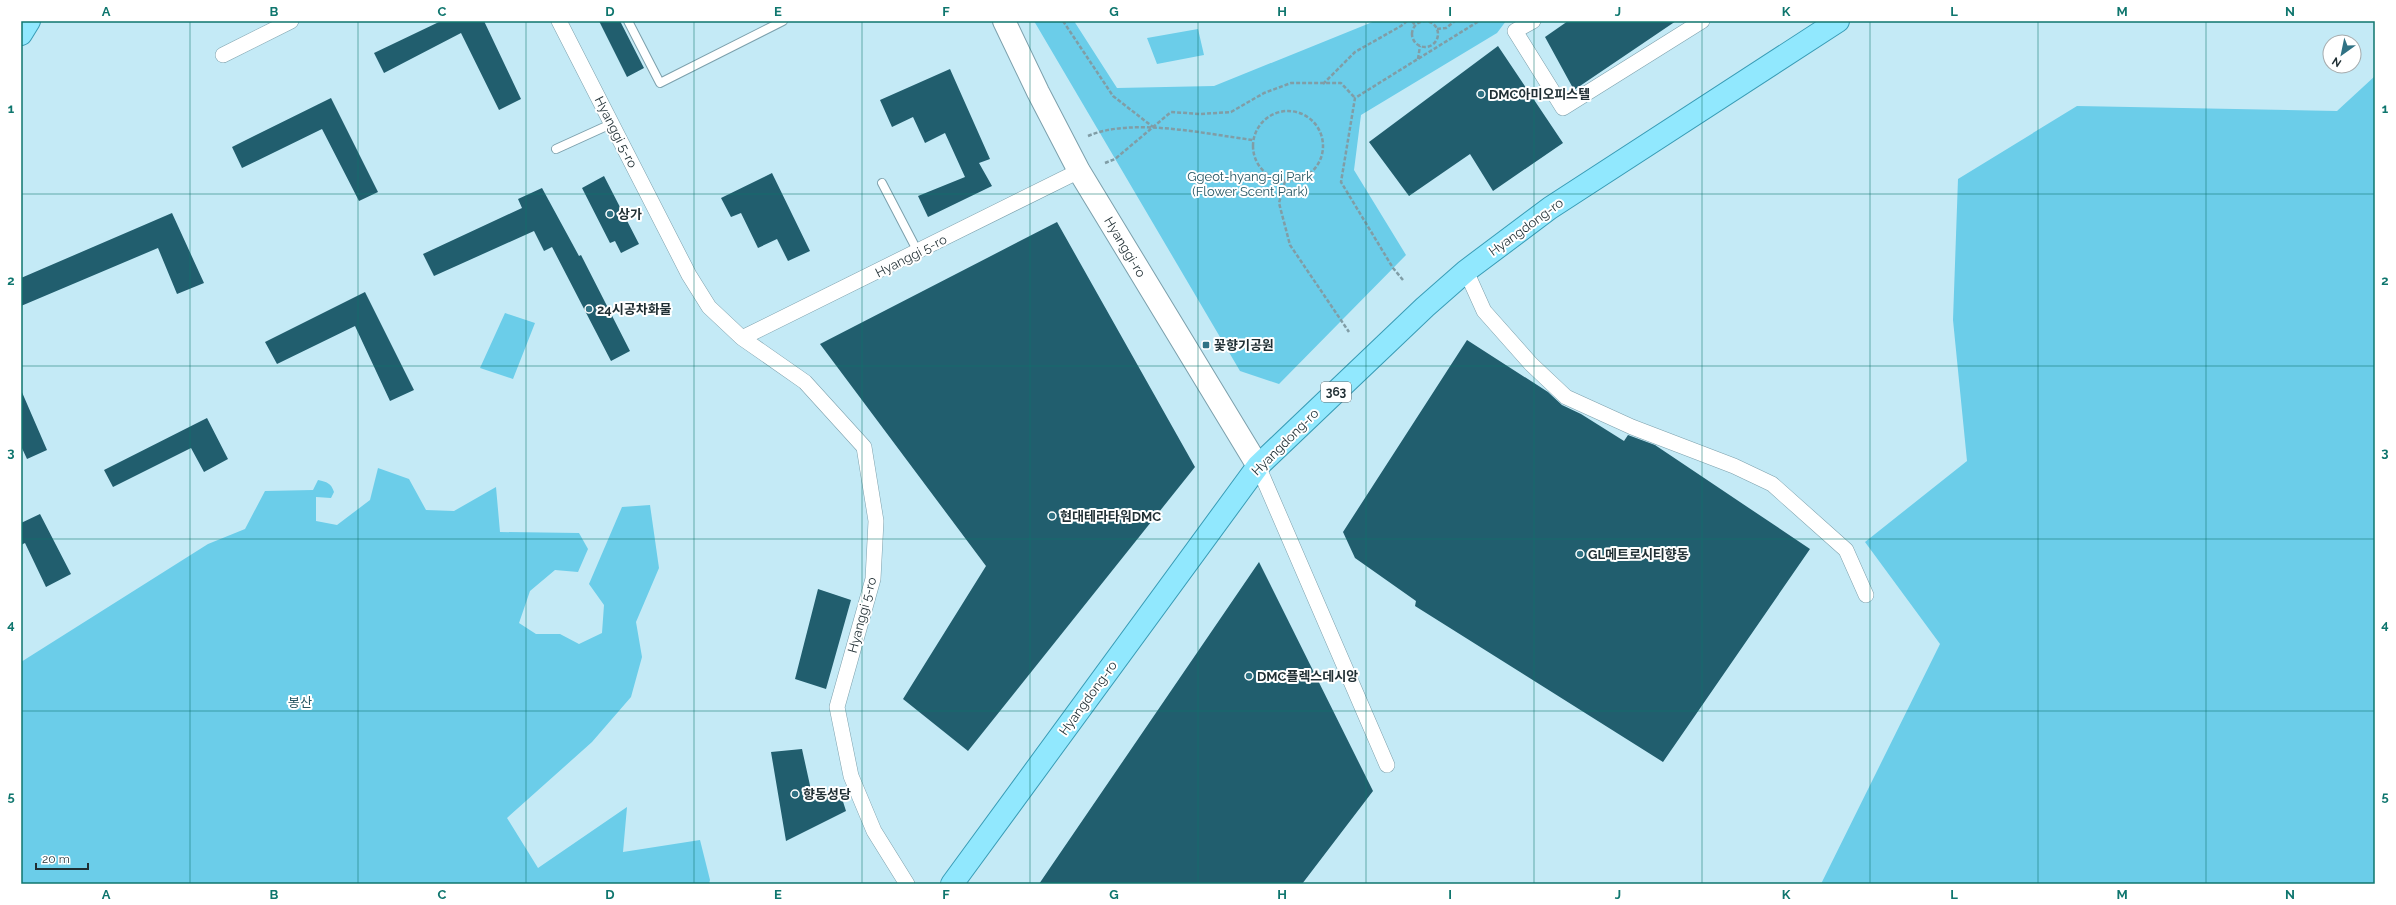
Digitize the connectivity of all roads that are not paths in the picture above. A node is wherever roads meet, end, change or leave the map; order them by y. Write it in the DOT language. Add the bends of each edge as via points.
graph roads {
  1 [pos="29,21"];
  2 [pos="291,21"];
  3 [pos="559,21"];
  4 [pos="628,21"];
  5 [pos="783,21"];
  6 [pos="1004,21"];
  7 [pos="1533,21"];
  8 [pos="1702,21"];
  9 [pos="1838,21"];
  10 [pos="21,34"];
  11 [pos="223,55"];
  12 [pos="611,124"];
  13 [pos="556,149"];
  14 [pos="1079,171"];
  15 [pos="882,183"];
  16 [pos="918,252"];
  17 [pos="1466,271"];
  18 [pos="742,338"];
  19 [pos="1258,466"];
  20 [pos="1866,596"];
  21 [pos="1387,765"];
  22 [pos="907,884"];
  23 [pos="952,884"];
  1 -- 10 [label="main road"];
  2 -- 11 [label="street"];
  3 -- 12 [label="street, Hyanggi 5-ro"];
  4 -- 5 [label="lane" via="660,83"];
  6 -- 14 [label="main road, Hyanggi-ro"];
  7 -- 8 [label="street" via="1515,31 1563,108"];
  9 -- 17 [label="main road, Hyangdong-ro / 363" via="1550,208"];
  12 -- 13 [label="lane"];
  12 -- 18 [label="street, Hyanggi 5-ro" via="689,275 709,308"];
  14 -- 16 [label="street, Hyanggi 5-ro"];
  14 -- 19 [label="main road, Hyanggi-ro"];
  15 -- 16 [label="lane"];
  16 -- 18 [label="street, Hyanggi 5-ro"];
  17 -- 19 [label="main road, Hyangdong-ro / 363"];
  17 -- 20 [label="street" via="1484,311 1531,364 1566,397 1772,484 1846,550"];
  18 -- 22 [label="street, Hyanggi 5-ro" via="805,382 864,447 876,521 873,579 837,707 851,776 874,831"];
  19 -- 21 [label="street"];
  19 -- 23 [label="main road, Hyangdong-ro / 363"];
}
